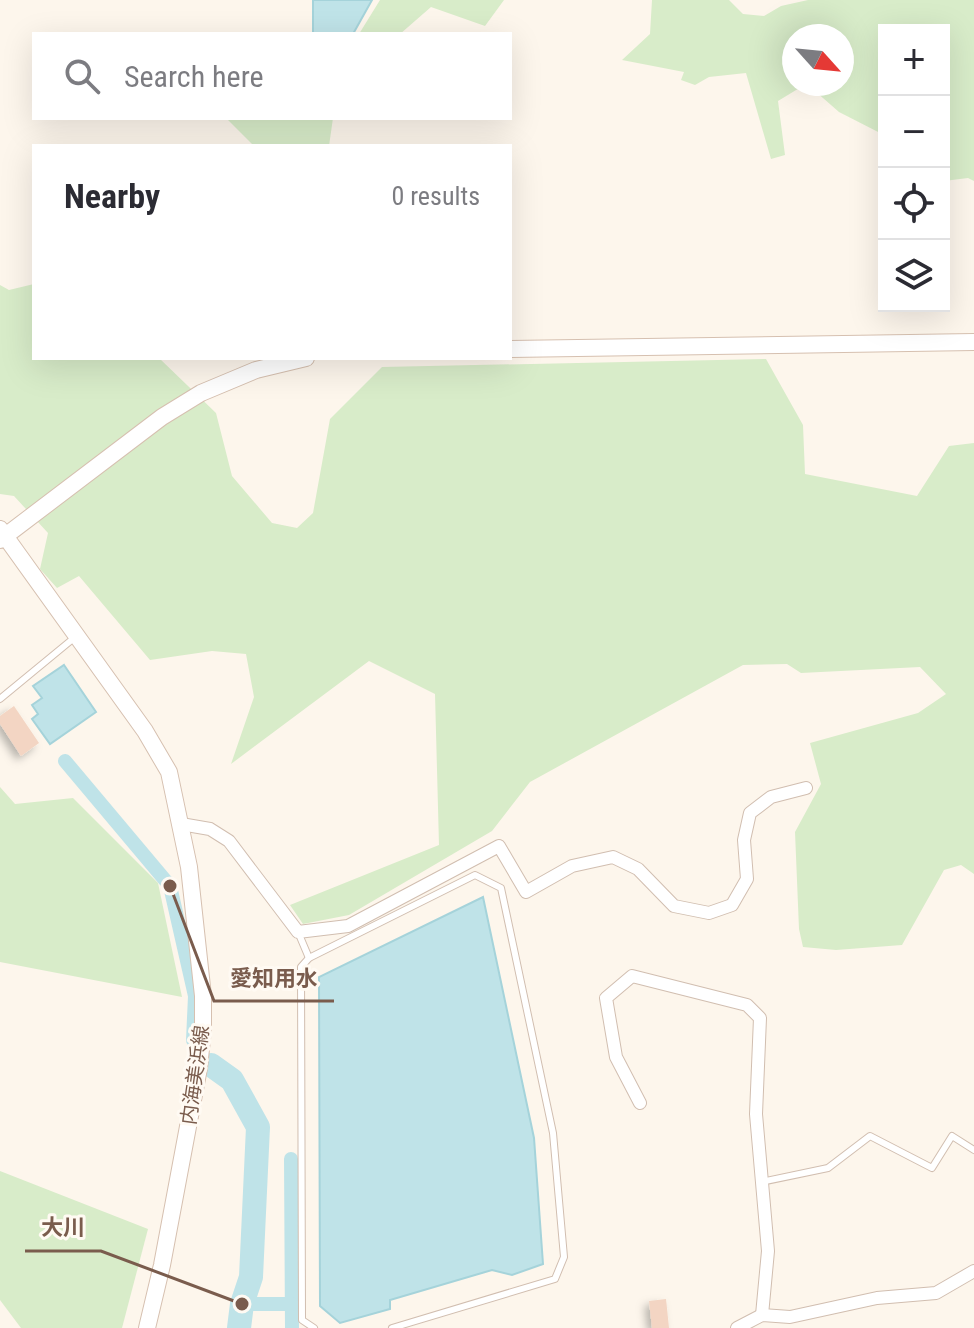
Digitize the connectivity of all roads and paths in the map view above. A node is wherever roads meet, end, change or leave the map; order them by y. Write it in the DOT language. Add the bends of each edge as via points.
graph roads {
  1 [pos="974,342"];
  2 [pos="512,349"];
  3 [pos="298,360"];
  4 [pos="2,535"];
  5 [pos="75,637"];
  6 [pos="0,699"];
  7 [pos="806,788"];
  8 [pos="181,824"];
  9 [pos="298,932"];
  10 [pos="309,958"];
  11 [pos="640,1103"];
  12 [pos="974,1150"];
  13 [pos="761,1182"];
  14 [pos="974,1271"];
  15 [pos="762,1315"];
  16 [pos="147,1328"];
  17 [pos="314,1328"];
  18 [pos="392,1328"];
  19 [pos="737,1328"];
  1 -- 2 [label="main road"];
  3 -- 4 [label="main road" via="256,370 188,401"];
  4 -- 5 [label="main road, 内海美浜線"];
  5 -- 6 [label="lane"];
  5 -- 8 [label="main road, 内海美浜線" via="169,772"];
  7 -- 9 [label="street" via="771,797 750,813 744,840 747,879 732,905 709,913 674,906 638,869 613,857 572,866 526,892 499,846 348,926"];
  8 -- 9 [label="street" via="210,829 229,841"];
  8 -- 16 [label="main road, 内海美浜線" via="203,1029"];
  9 -- 10 [label="lane"];
  10 -- 17 [label="lane" via="301,967 302,1320"];
  10 -- 18 [label="lane" via="475,875 501,888 553,1133 564,1257 555,1279"];
  11 -- 13 [label="street" via="616,1057 606,998 632,976 747,1005 760,1018 756,1114"];
  12 -- 13 [label="lane" via="952,1136 932,1168 870,1136 828,1168"];
  13 -- 15 [label="street" via="768,1251"];
  14 -- 15 [label="street" via="936,1293 877,1298 790,1317"];
  15 -- 19 [label="street"];
}
